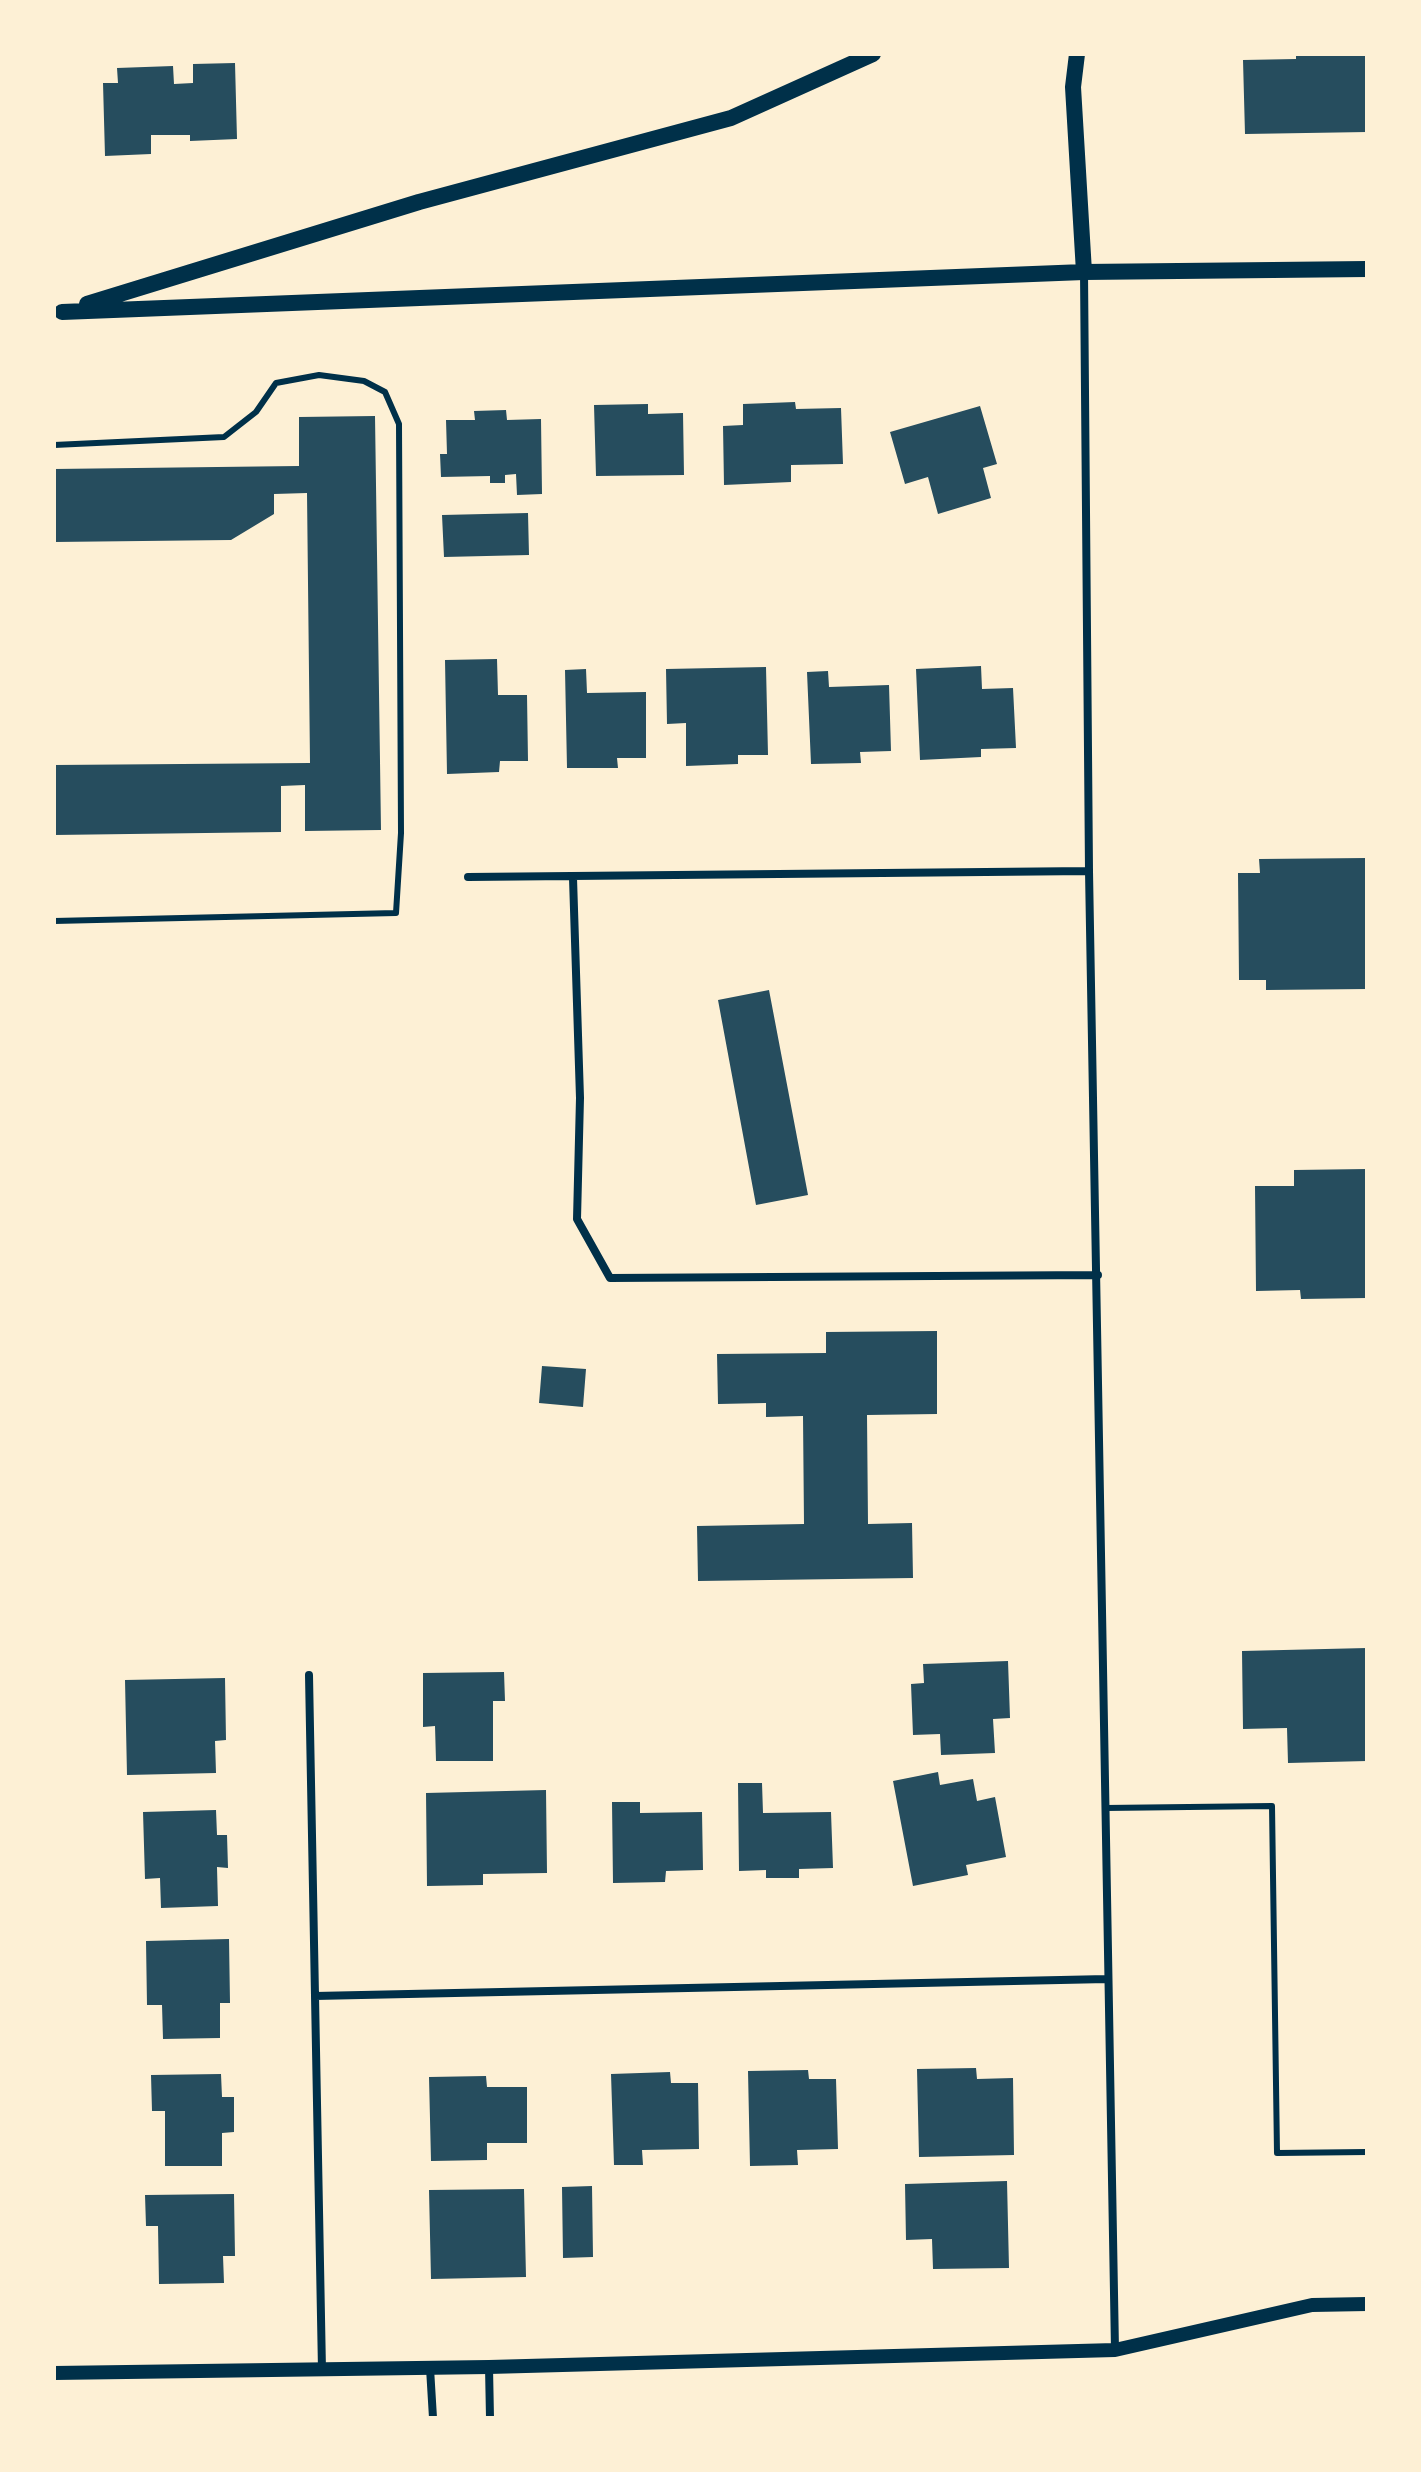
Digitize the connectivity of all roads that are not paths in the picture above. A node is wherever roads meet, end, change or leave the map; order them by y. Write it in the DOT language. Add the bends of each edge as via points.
graph roads {
  1 [pos="873,54"];
  2 [pos="1077,54"];
  3 [pos="1367,269"];
  4 [pos="1084,272"];
  5 [pos="58,312"];
  6 [pos="54,445"];
  7 [pos="1089,871"];
  8 [pos="468,877"];
  9 [pos="573,878"];
  10 [pos="54,921"];
  11 [pos="1098,1275"];
  12 [pos="309,1675"];
  13 [pos="1105,1808"];
  14 [pos="1107,1979"];
  15 [pos="315,1996"];
  16 [pos="1367,2152"];
  17 [pos="1367,2304"];
  18 [pos="1115,2350"];
  19 [pos="489,2367"];
  20 [pos="430,2368"];
  21 [pos="322,2370"];
  22 [pos="54,2373"];
  23 [pos="433,2418"];
  24 [pos="490,2418"];
  1 -- 5 [label="main road" via="731,118 419,202"];
  2 -- 4 [label="main road" via="1073,87"];
  3 -- 4 [label="main road"];
  4 -- 5 [label="main road"];
  4 -- 7 [label="street"];
  6 -- 10 [label="lane" via="224,437 256,412 276,383 319,375 364,381 385,392 399,424 401,833 396,913"];
  7 -- 9 [label="street"];
  7 -- 11 [label="street"];
  8 -- 9 [label="street"];
  9 -- 11 [label="street" via="580,1098 577,1219 610,1278"];
  11 -- 13 [label="street"];
  12 -- 15 [label="street"];
  13 -- 14 [label="street"];
  13 -- 16 [label="lane" via="1272,1806 1277,2153"];
  14 -- 15 [label="street"];
  14 -- 18 [label="street"];
  15 -- 21 [label="street"];
  17 -- 18 [label="street" via="1312,2305"];
  18 -- 19 [label="street"];
  19 -- 20 [label="street"];
  19 -- 24 [label="street"];
  20 -- 21 [label="street"];
  20 -- 23 [label="street"];
  21 -- 22 [label="street"];
}
